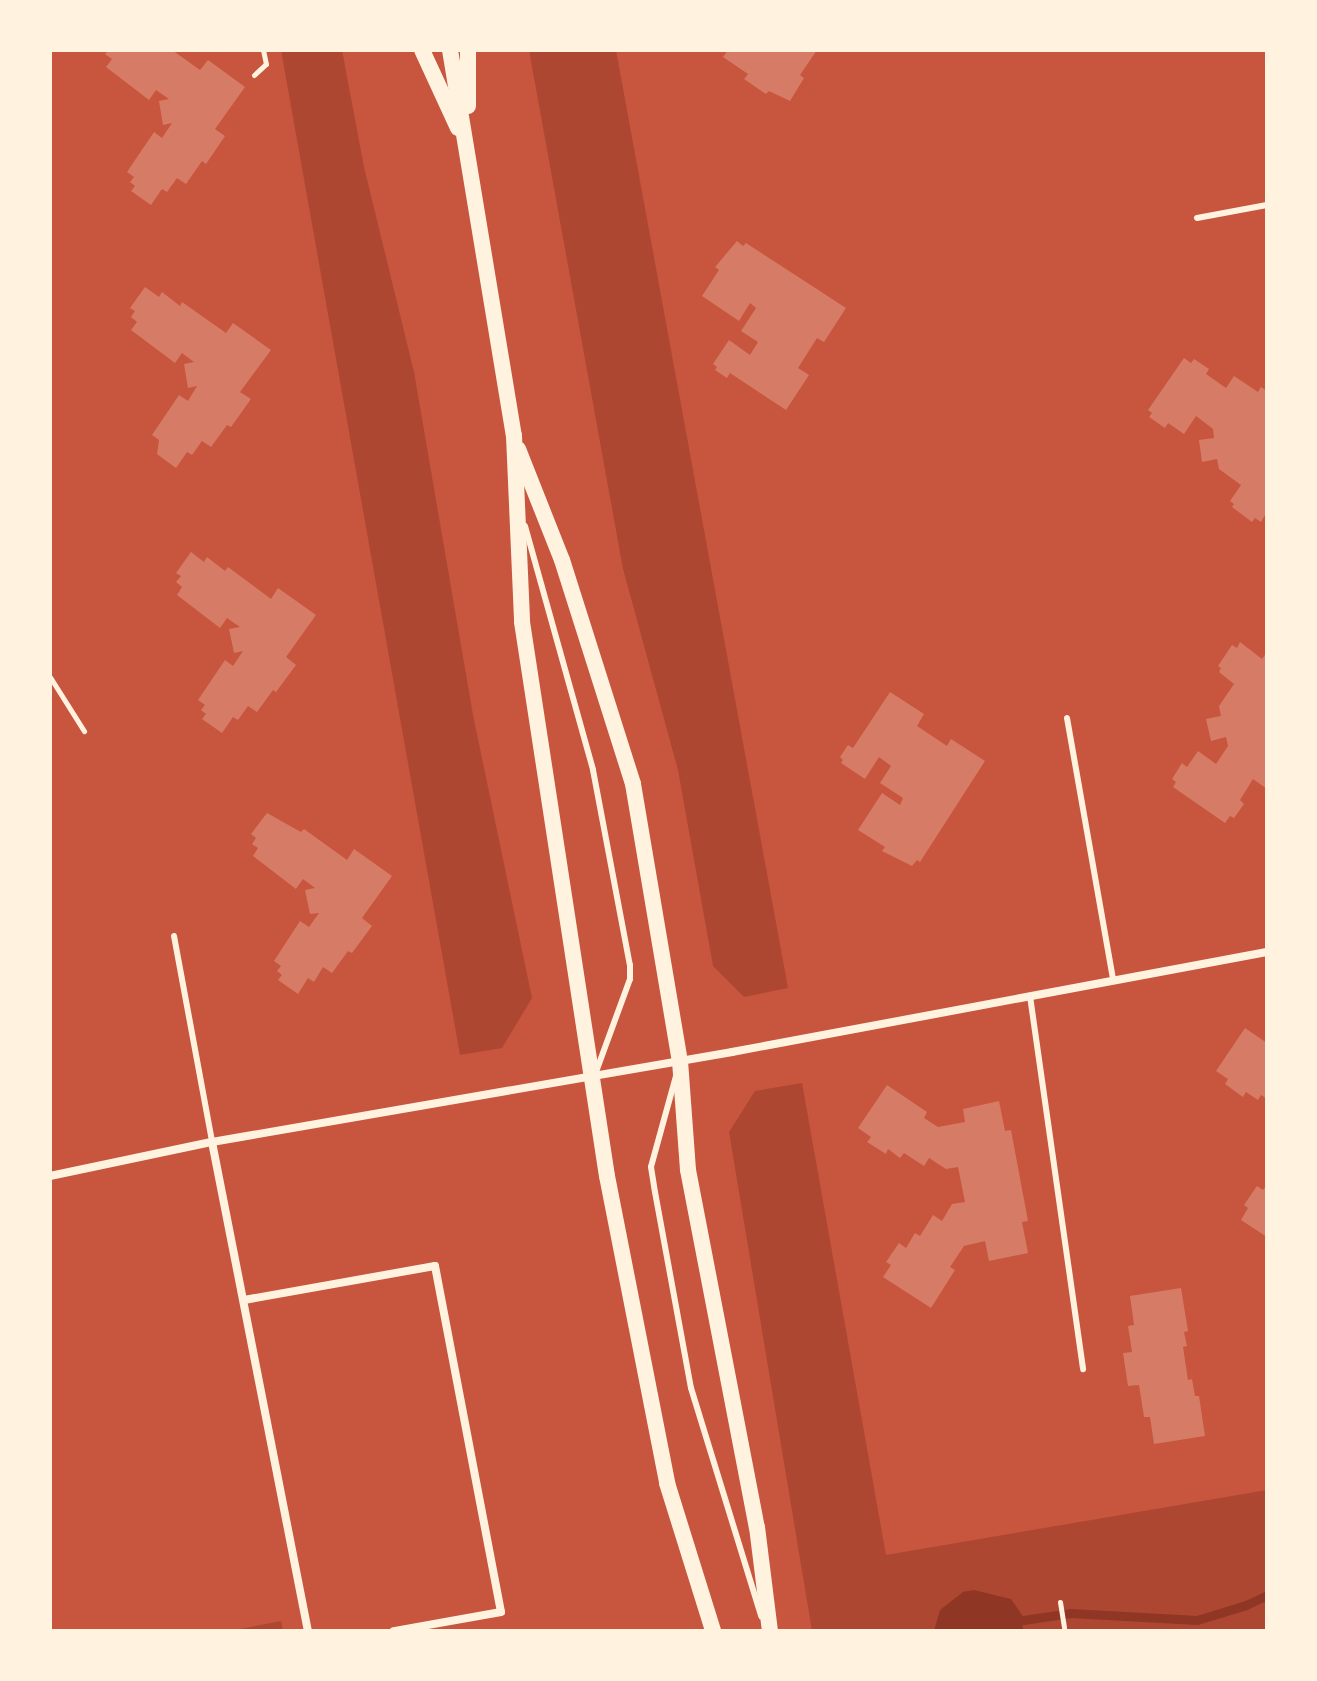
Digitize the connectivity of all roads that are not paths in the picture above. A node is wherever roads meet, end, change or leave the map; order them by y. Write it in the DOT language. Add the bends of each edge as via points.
graph roads {
  1 [pos="422,50"];
  2 [pos="450,50"];
  3 [pos="468,50"];
  4 [pos="468,148"];
  5 [pos="1267,205"];
  6 [pos="1197,218"];
  7 [pos="514,436"];
  8 [pos="516,496"];
  9 [pos="1067,718"];
  10 [pos="174,936"];
  11 [pos="1267,952"];
  12 [pos="1113,980"];
  13 [pos="1030,996"];
  14 [pos="680,1061"];
  15 [pos="594,1077"];
  16 [pos="212,1142"];
  17 [pos="50,1176"];
  18 [pos="244,1300"];
  19 [pos="1083,1369"];
  20 [pos="308,1631"];
  21 [pos="394,1631"];
  22 [pos="713,1631"];
  23 [pos="768,1631"];
  1 -- 4 [label="main road"];
  2 -- 4 [label="main road"];
  3 -- 4 [label="main road"];
  4 -- 7 [label="main road"];
  5 -- 6 [label="lane"];
  7 -- 8 [label="main road"];
  7 -- 14 [label="main road" via="562,560 633,784"];
  8 -- 15 [label="main road" via="522,622"];
  8 -- 15 [label="lane" via="593,770 630,965 630,979"];
  9 -- 12 [label="lane"];
  10 -- 16 [label="lane"];
  11 -- 12 [label="street"];
  12 -- 13 [label="street"];
  13 -- 14 [label="street"];
  13 -- 19 [label="lane"];
  14 -- 15 [label="street"];
  14 -- 23 [label="main road" via="688,1170 757,1527"];
  14 -- 23 [label="lane" via="651,1167 691,1388"];
  15 -- 16 [label="street"];
  15 -- 22 [label="main road" via="608,1178 667,1483"];
  16 -- 17 [label="street"];
  16 -- 18 [label="street"];
  18 -- 20 [label="street"];
  18 -- 21 [label="street" via="435,1266 501,1612"];
}
